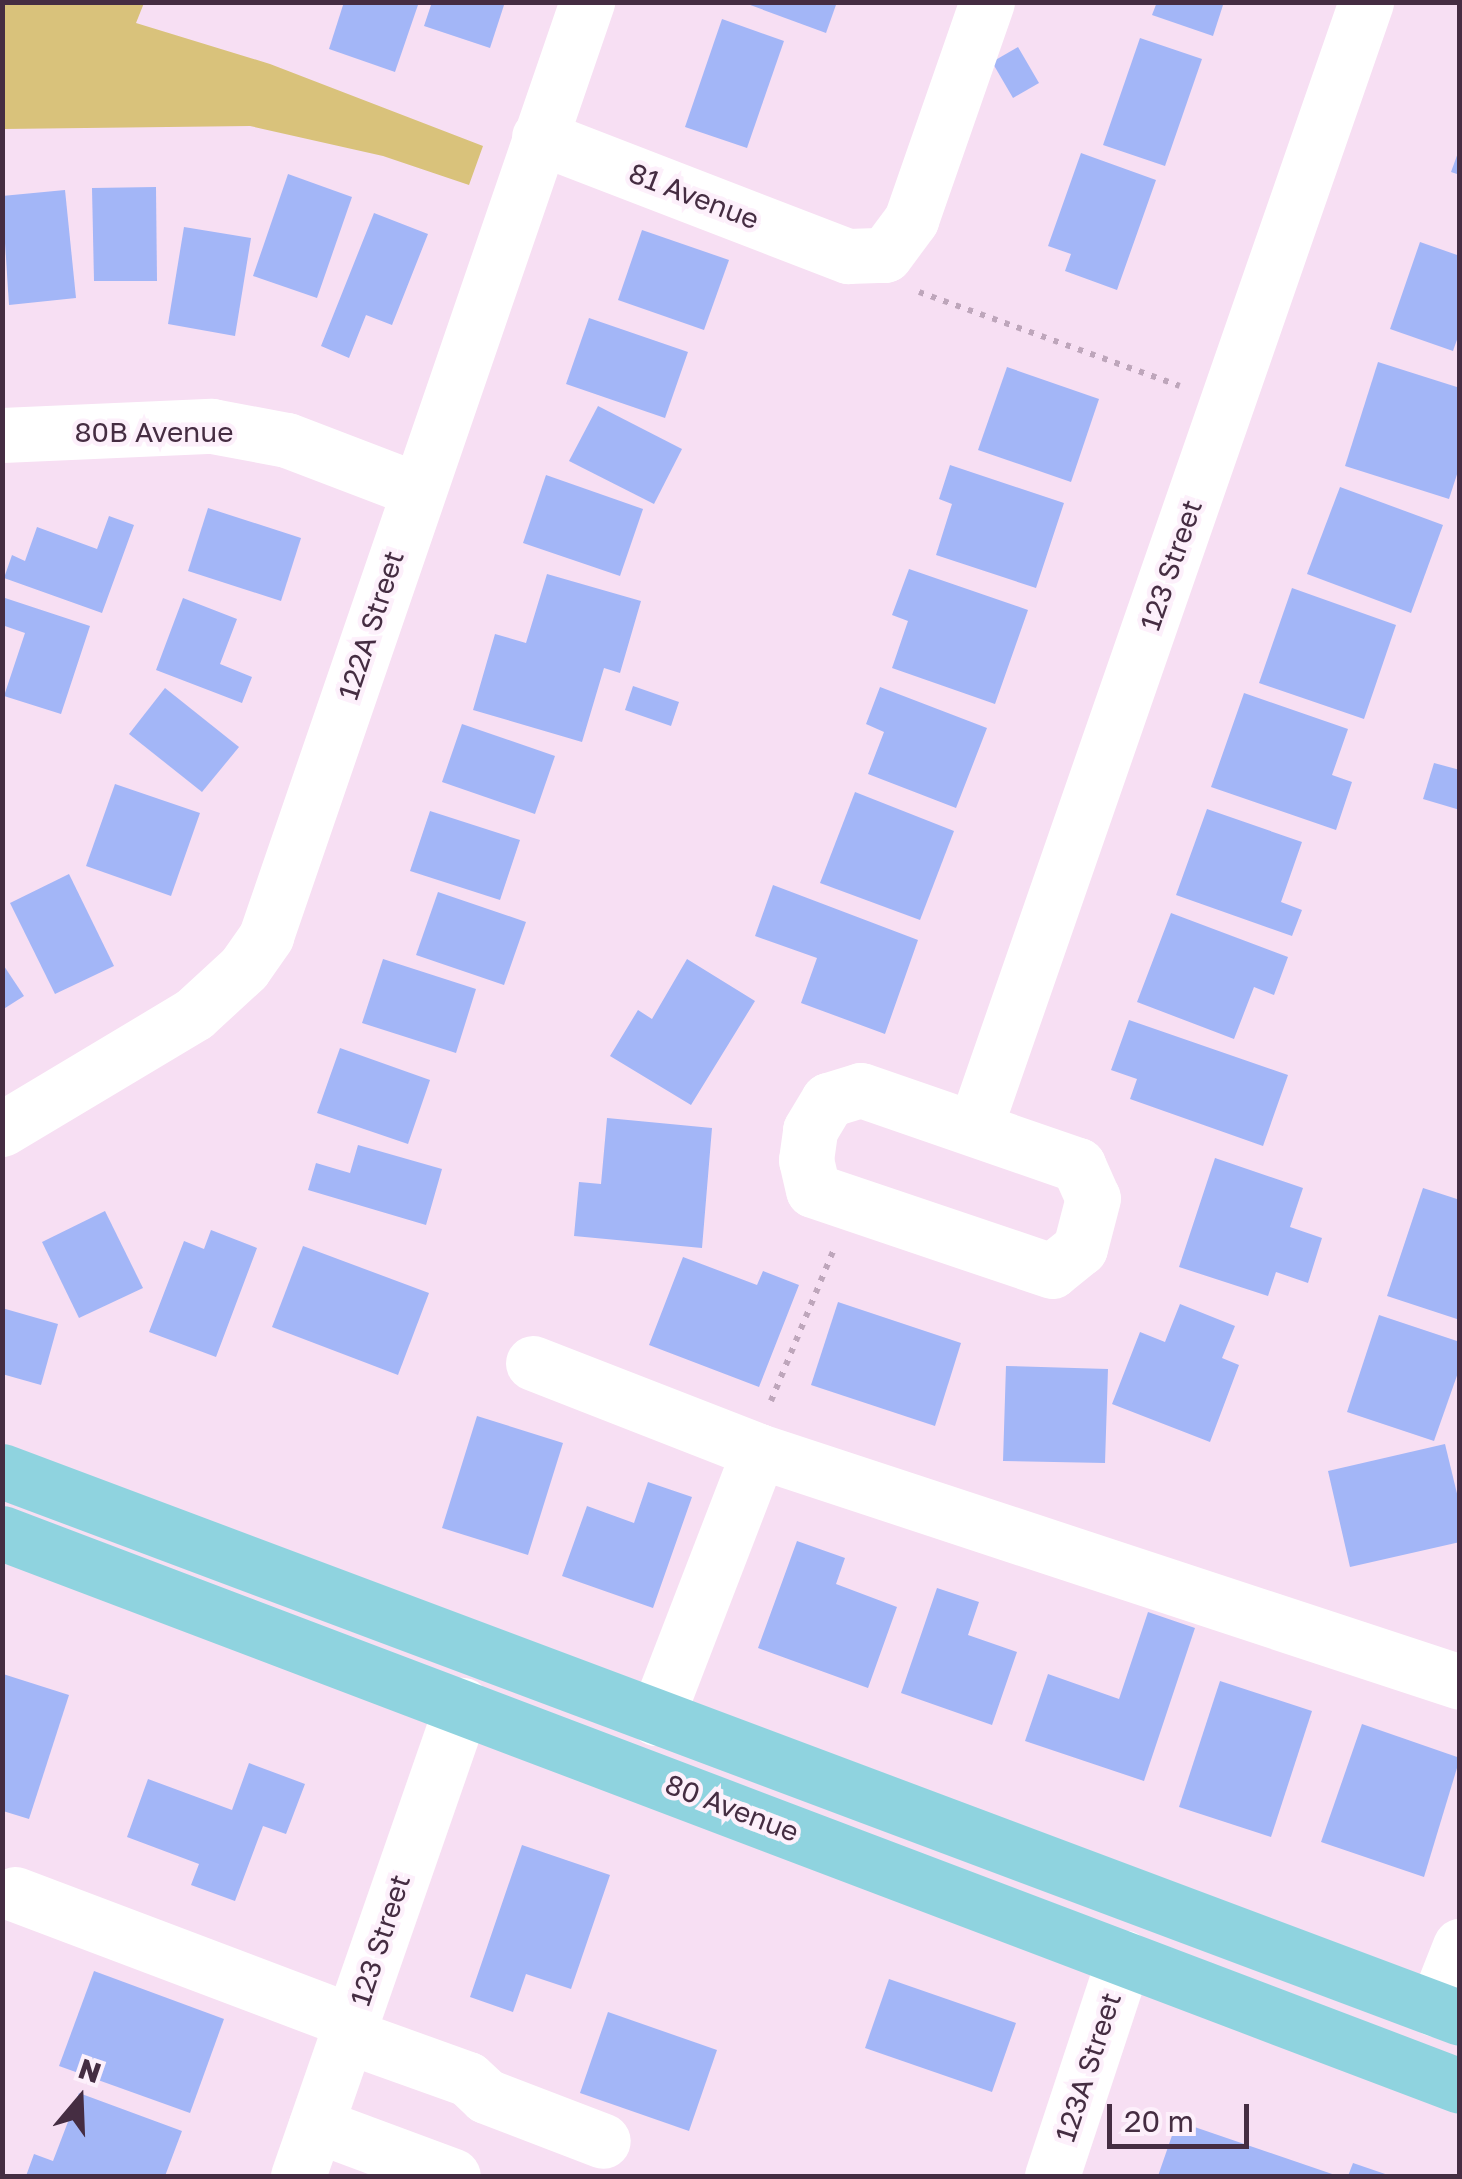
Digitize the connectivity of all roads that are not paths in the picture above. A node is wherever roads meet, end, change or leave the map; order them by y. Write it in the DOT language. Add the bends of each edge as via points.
graph roads {
  1 [pos="587,2"];
  2 [pos="987,2"];
  3 [pos="1366,2"];
  4 [pos="540,137"];
  5 [pos="2,434"];
  6 [pos="415,488"];
  7 [pos="975,1126"];
  8 [pos="2,1129"];
  9 [pos="533,1363"];
  10 [pos="762,1431"];
  11 [pos="2,1472"];
  12 [pos="2,1533"];
  13 [pos="1460,1682"];
  14 [pos="462,1705"];
  15 [pos="656,1718"];
  16 [pos="7,1905"];
  17 [pos="1460,1946"];
  18 [pos="1124,1958"];
  19 [pos="1332,1970"];
  20 [pos="1447,2014"];
  21 [pos="350,2029"];
  22 [pos="1460,2086"];
  23 [pos="316,2125"];
  24 [pos="603,2141"];
  25 [pos="298,2176"];
  26 [pos="453,2176"];
  27 [pos="1052,2176"];
  1 -- 4 [label="street, 122A Street"];
  2 -- 4 [label="street, 81 Avenue" via="912,220 885,255 848,256"];
  3 -- 7 [label="street, 123 Street"];
  4 -- 6 [label="street, 122A Street"];
  5 -- 6 [label="street, 80B Avenue" via="212,426 251,431"];
  6 -- 8 [label="street, 122A Street" via="266,936 244,968 194,1014"];
  7 -- 7 [label="street" via="1078,1164 1093,1198 1080,1248 1052,1270 813,1190 806,1160 810,1130 828,1100 861,1090"];
  9 -- 10 [label="street"];
  10 -- 13 [label="street"];
  10 -- 15 [label="street"];
  11 -- 15 [label="main road, 80 Avenue"];
  12 -- 14 [label="main road, 80 Avenue"];
  14 -- 15 [label="main road" via="516,1690 615,1726"];
  14 -- 18 [label="main road, 80 Avenue"];
  14 -- 21 [label="street, 123 Street"];
  15 -- 19 [label="main road, 80 Avenue"];
  16 -- 21 [label="street"];
  17 -- 20 [label="street"];
  18 -- 19 [label="main road" via="1186,1945 1280,1976"];
  18 -- 22 [label="main road, 80 Avenue"];
  18 -- 27 [label="street, 123A Street"];
  19 -- 20 [label="main road, 80 Avenue"];
  21 -- 23 [label="street, 123 Street"];
  21 -- 24 [label="street" via="468,2080 486,2096"];
  23 -- 25 [label="street, 123 Street"];
  23 -- 26 [label="street"];
}
